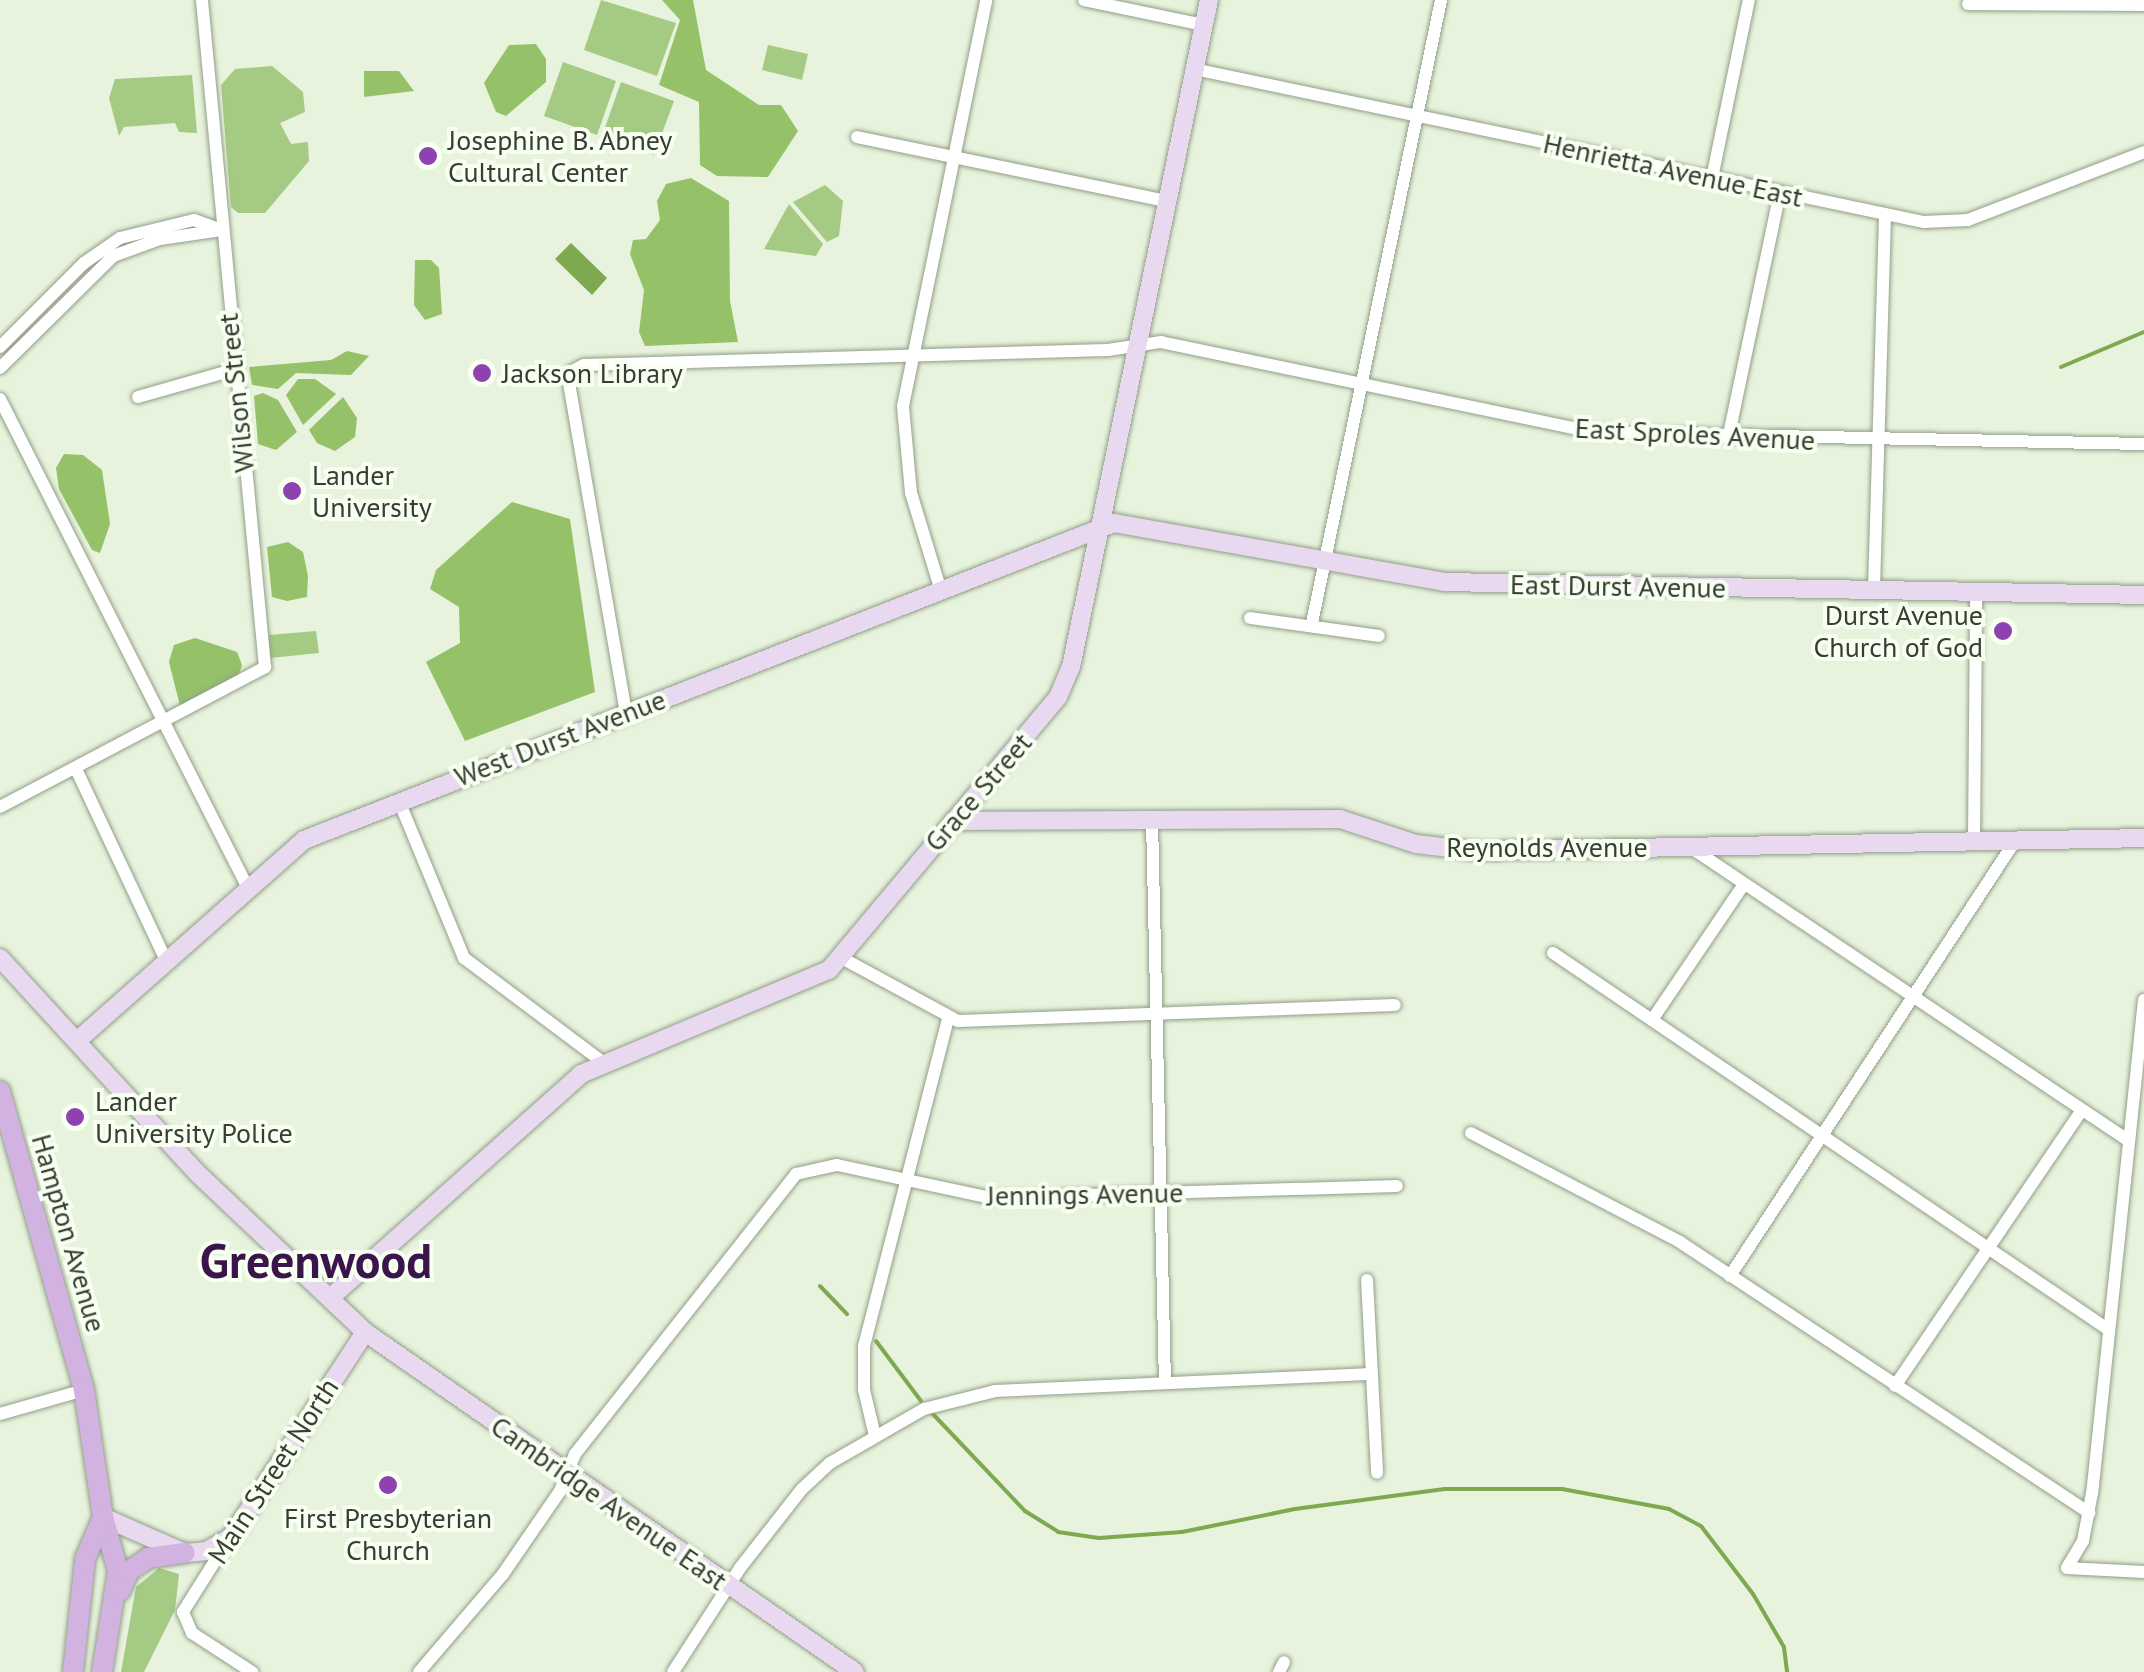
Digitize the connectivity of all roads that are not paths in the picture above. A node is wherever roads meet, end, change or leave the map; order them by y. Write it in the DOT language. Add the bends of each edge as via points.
graph roads {
  1 [pos="202,0"];
  2 [pos="986,0"];
  3 [pos="1084,0"];
  4 [pos="1209,0"];
  5 [pos="1441,0"];
  6 [pos="1748,0"];
  7 [pos="1968,4"];
  8 [pos="2144,4"];
  9 [pos="1204,25"];
  10 [pos="1194,69"];
  11 [pos="1418,116"];
  12 [pos="857,137"];
  13 [pos="2144,152"];
  14 [pos="955,156"];
  15 [pos="1712,178"];
  16 [pos="1780,192"];
  17 [pos="1166,201"];
  18 [pos="1885,215"];
  19 [pos="220,230"];
  20 [pos="0,346"];
  21 [pos="1135,347"];
  22 [pos="915,355"];
  23 [pos="0,368"];
  24 [pos="233,370"];
  25 [pos="1362,383"];
  26 [pos="138,397"];
  27 [pos="0,399"];
  28 [pos="1728,439"];
  29 [pos="1879,442"];
  30 [pos="2144,444"];
  31 [pos="1098,528"];
  32 [pos="1323,564"];
  33 [pos="1874,588"];
  34 [pos="941,591"];
  35 [pos="1976,591"];
  36 [pos="2144,595"];
  37 [pos="1250,618"];
  38 [pos="1312,624"];
  39 [pos="1379,636"];
  40 [pos="626,712"];
  41 [pos="162,725"];
  42 [pos="76,768"];
  43 [pos="399,801"];
  44 [pos="0,807"];
  45 [pos="1152,820"];
  46 [pos="953,821"];
  47 [pos="2144,838"];
  48 [pos="1974,841"];
  49 [pos="2015,841"];
  50 [pos="1688,846"];
  51 [pos="1744,884"];
  52 [pos="247,886"];
  53 [pos="1554,953"];
  54 [pos="0,958"];
  55 [pos="840,958"];
  56 [pos="166,960"];
  57 [pos="1913,996"];
  58 [pos="2144,1000"];
  59 [pos="1395,1006"];
  60 [pos="1157,1014"];
  61 [pos="948,1018"];
  62 [pos="1652,1020"];
  63 [pos="78,1040"];
  64 [pos="601,1062"];
  65 [pos="0,1091"];
  66 [pos="2082,1110"];
  67 [pos="1471,1133"];
  68 [pos="1820,1135"];
  69 [pos="2129,1141"];
  70 [pos="9,1158"];
  71 [pos="905,1181"];
  72 [pos="1396,1186"];
  73 [pos="1161,1193"];
  74 [pos="1988,1248"];
  75 [pos="1730,1276"];
  76 [pos="1367,1280"];
  77 [pos="330,1298"];
  78 [pos="2109,1330"];
  79 [pos="365,1332"];
  80 [pos="1372,1374"];
  81 [pos="1165,1383"];
  82 [pos="1894,1386"];
  83 [pos="84,1390"];
  84 [pos="0,1414"];
  85 [pos="874,1436"];
  86 [pos="1377,1473"];
  87 [pos="566,1474"];
  88 [pos="2089,1512"];
  89 [pos="102,1517"];
  90 [pos="230,1537"];
  91 [pos="185,1553"];
  92 [pos="2144,1572"];
  93 [pos="729,1586"];
  94 [pos="111,1612"];
  95 [pos="72,1672"];
  96 [pos="102,1672"];
  97 [pos="252,1672"];
  98 [pos="419,1672"];
  99 [pos="674,1672"];
  100 [pos="855,1672"];
  1 -- 19 [label="street, Wilson Street"];
  2 -- 14 [label="street"];
  3 -- 9 [label="street"];
  4 -- 9 [label="main road, Grace Street"];
  5 -- 11 [label="street"];
  6 -- 15 [label="street"];
  7 -- 8 [label="street"];
  9 -- 10 [label="main road, Grace Street"];
  10 -- 11 [label="street, Henrietta Avenue East"];
  10 -- 17 [label="main road, Grace Street"];
  11 -- 15 [label="street, Henrietta Avenue East"];
  11 -- 25 [label="street"];
  12 -- 14 [label="street"];
  13 -- 18 [label="street, Henrietta Avenue East" via="1968,220"];
  14 -- 17 [label="street"];
  14 -- 22 [label="street"];
  15 -- 16 [label="street, Henrietta Avenue East"];
  16 -- 18 [label="street, Henrietta Avenue East"];
  16 -- 28 [label="street"];
  17 -- 21 [label="main road, Grace Street"];
  18 -- 29 [label="street"];
  19 -- 20 [label="street" via="194,220 120,238 84,263"];
  19 -- 23 [label="street" via="160,239 113,256"];
  19 -- 24 [label="street, Wilson Street"];
  21 -- 22 [label="street, East Sproles Avenue"];
  21 -- 25 [label="street, East Sproles Avenue" via="1161,342"];
  21 -- 31 [label="main road, Grace Street"];
  22 -- 34 [label="street" via="903,406 906,471"];
  22 -- 40 [label="street, East Sproles Avenue" via="574,369 570,383"];
  24 -- 26 [label="street"];
  24 -- 41 [label="street, Wilson Street" via="264,667"];
  25 -- 28 [label="street, East Sproles Avenue" via="1580,430"];
  25 -- 32 [label="street"];
  27 -- 41 [label="street"];
  28 -- 29 [label="street, East Sproles Avenue"];
  29 -- 30 [label="street, East Sproles Avenue"];
  29 -- 33 [label="street"];
  31 -- 32 [label="main road, East Durst Avenue" via="1128,524"];
  31 -- 34 [label="main road, West Durst Avenue"];
  31 -- 46 [label="main road, Grace Street" via="1063,688"];
  32 -- 33 [label="main road, East Durst Avenue" via="1471,584"];
  32 -- 38 [label="street"];
  33 -- 35 [label="main road, East Durst Avenue"];
  34 -- 40 [label="main road, West Durst Avenue"];
  35 -- 36 [label="main road, East Durst Avenue"];
  35 -- 48 [label="street"];
  37 -- 38 [label="street"];
  38 -- 39 [label="street"];
  40 -- 43 [label="main road, West Durst Avenue"];
  41 -- 42 [label="street"];
  41 -- 52 [label="street"];
  42 -- 44 [label="street"];
  42 -- 56 [label="street"];
  43 -- 52 [label="main road, West Durst Avenue" via="304,840"];
  43 -- 64 [label="street" via="464,958"];
  45 -- 46 [label="main road, Reynolds Avenue"];
  45 -- 50 [label="main road, Reynolds Avenue" via="1340,819 1460,851"];
  45 -- 60 [label="street"];
  46 -- 55 [label="main road, Grace Street"];
  47 -- 49 [label="main road, Reynolds Avenue"];
  48 -- 49 [label="main road, Reynolds Avenue"];
  48 -- 50 [label="main road, Reynolds Avenue"];
  49 -- 57 [label="street"];
  50 -- 51 [label="street"];
  51 -- 57 [label="street"];
  51 -- 62 [label="street"];
  52 -- 56 [label="main road, West Durst Avenue"];
  53 -- 62 [label="street"];
  54 -- 63 [label="main road, Cambridge Avenue East"];
  55 -- 61 [label="street"];
  55 -- 64 [label="main road, Grace Street" via="808,983"];
  56 -- 63 [label="main road, West Durst Avenue"];
  57 -- 66 [label="street"];
  57 -- 68 [label="street"];
  58 -- 69 [label="street"];
  59 -- 60 [label="street"];
  60 -- 61 [label="street"];
  60 -- 73 [label="street"];
  61 -- 71 [label="street"];
  62 -- 68 [label="street"];
  63 -- 77 [label="main road, Cambridge Avenue East" via="204,1181"];
  64 -- 77 [label="main road, Grace Street"];
  65 -- 70 [label="main road, Hampton Avenue"];
  66 -- 69 [label="street"];
  66 -- 74 [label="street"];
  67 -- 75 [label="street" via="1659,1230"];
  68 -- 74 [label="street"];
  68 -- 75 [label="street"];
  69 -- 78 [label="street"];
  70 -- 83 [label="main road, Hampton Avenue"];
  71 -- 73 [label="street, Jennings Avenue" via="991,1198"];
  71 -- 85 [label="street" via="864,1346"];
  71 -- 87 [label="street, Jennings Avenue" via="831,1165 789,1180"];
  72 -- 73 [label="street, Jennings Avenue"];
  73 -- 81 [label="street"];
  74 -- 78 [label="street"];
  74 -- 82 [label="street"];
  75 -- 82 [label="street"];
  76 -- 80 [label="street"];
  77 -- 79 [label="main road, Cambridge Avenue East"];
  78 -- 88 [label="street"];
  79 -- 87 [label="main road, Cambridge Avenue East"];
  79 -- 90 [label="main road, Main Street North"];
  80 -- 81 [label="street"];
  80 -- 86 [label="street"];
  81 -- 85 [label="street" via="978,1393 924,1409"];
  82 -- 88 [label="street"];
  83 -- 84 [label="street"];
  83 -- 89 [label="main road, Hampton Avenue"];
  85 -- 93 [label="street" via="802,1489"];
  87 -- 93 [label="main road, Cambridge Avenue East"];
  87 -- 98 [label="street, Jennings Avenue" via="503,1574"];
  88 -- 92 [label="street" via="2067,1568"];
  89 -- 91 [label="main road"];
  89 -- 94 [label="main road, Hampton Avenue" via="118,1571"];
  89 -- 95 [label="main road" via="85,1560"];
  90 -- 91 [label="main road" via="206,1551"];
  90 -- 97 [label="street, Main Street North" via="183,1612 192,1633"];
  91 -- 94 [label="main road" via="148,1558 128,1571"];
  93 -- 99 [label="street"];
  93 -- 100 [label="main road, Cambridge Avenue East"];
  94 -- 96 [label="main road"];
}
